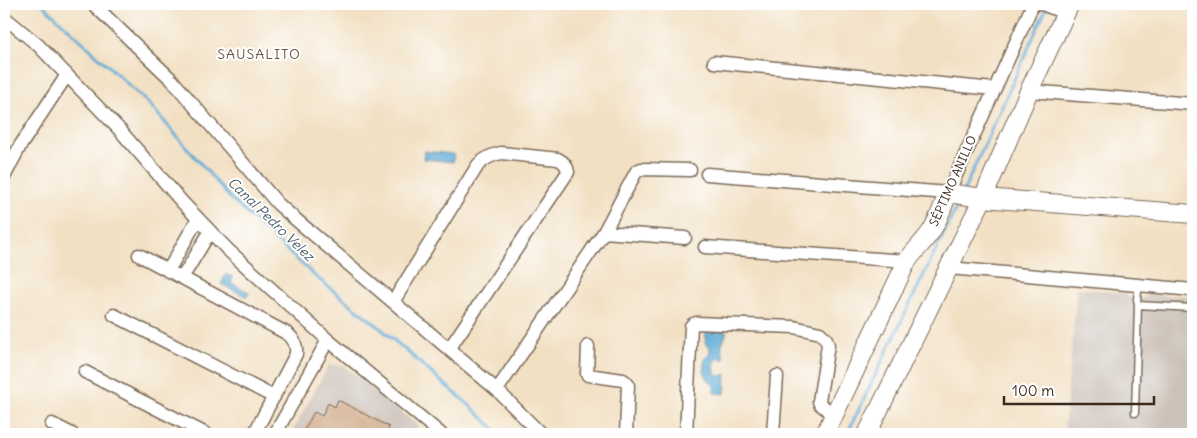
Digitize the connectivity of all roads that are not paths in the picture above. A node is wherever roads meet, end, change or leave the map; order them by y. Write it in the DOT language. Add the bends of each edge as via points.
graph roads {
  1 [pos="94,4"];
  2 [pos="1052,6"];
  3 [pos="4,17"];
  4 [pos="714,62"];
  5 [pos="66,75"];
  6 [pos="994,89"];
  7 [pos="1029,91"];
  8 [pos="1193,104"];
  9 [pos="690,170"];
  10 [pos="706,174"];
  11 [pos="4,177"];
  12 [pos="965,196"];
  13 [pos="1193,214"];
  14 [pos="199,220"];
  15 [pos="210,232"];
  16 [pos="604,232"];
  17 [pos="685,238"];
  18 [pos="705,247"];
  19 [pos="139,255"];
  20 [pos="908,261"];
  21 [pos="949,268"];
  22 [pos="168,271"];
  23 [pos="182,278"];
  24 [pos="1139,285"];
  25 [pos="1193,290"];
  26 [pos="393,302"];
  27 [pos="1138,305"];
  28 [pos="1193,308"];
  29 [pos="114,315"];
  30 [pos="328,340"];
  31 [pos="588,346"];
  32 [pos="450,349"];
  33 [pos="85,372"];
  34 [pos="777,376"];
  35 [pos="496,390"];
  36 [pos="274,397"];
  37 [pos="1135,413"];
  38 [pos="834,415"];
  39 [pos="52,424"];
  40 [pos="427,429"];
  41 [pos="72,434"];
  42 [pos="206,434"];
  43 [pos="254,434"];
  44 [pos="275,434"];
  45 [pos="441,434"];
  46 [pos="541,434"];
  47 [pos="626,434"];
  48 [pos="686,434"];
  49 [pos="773,434"];
  50 [pos="825,434"];
  51 [pos="867,434"];
  1 -- 26 [label="street" via="172,80 278,204"];
  2 -- 6 [label="street, SÉPTIMO ANILLO"];
  2 -- 7 [label="street, SÉPTIMO ANILLO"];
  3 -- 5 [label="street"];
  4 -- 6 [label="street"];
  5 -- 11 [label="street"];
  5 -- 14 [label="street"];
  6 -- 12 [label="street, SÉPTIMO ANILLO"];
  7 -- 8 [label="street"];
  7 -- 12 [label="street, SÉPTIMO ANILLO"];
  9 -- 16 [label="street" via="638,170"];
  10 -- 12 [label="street"];
  12 -- 13 [label="street"];
  12 -- 20 [label="street, SÉPTIMO ANILLO" via="936,223"];
  12 -- 21 [label="street, SÉPTIMO ANILLO"];
  14 -- 15 [label="street"];
  14 -- 22 [label="street"];
  15 -- 23 [label="street"];
  15 -- 30 [label="street"];
  16 -- 17 [label="street"];
  16 -- 35 [label="street"];
  18 -- 20 [label="street"];
  19 -- 22 [label="street"];
  20 -- 38 [label="street, SÉPTIMO ANILLO"];
  21 -- 24 [label="street"];
  21 -- 51 [label="street, SÉPTIMO ANILLO"];
  22 -- 23 [label="street"];
  23 -- 36 [label="street" via="292,338 297,347 296,354"];
  24 -- 25 [label="street"];
  24 -- 27 [label="lane"];
  26 -- 32 [label="street"];
  26 -- 32 [label="street" via="478,165 485,159 501,153 564,162 568,172"];
  27 -- 28 [label="lane"];
  27 -- 37 [label="lane"];
  29 -- 36 [label="street"];
  30 -- 40 [label="street"];
  30 -- 44 [label="street"];
  31 -- 47 [label="street" via="588,375 623,380 628,385"];
  32 -- 35 [label="street"];
  33 -- 42 [label="street"];
  34 -- 49 [label="street"];
  35 -- 46 [label="street"];
  36 -- 43 [label="street"];
  38 -- 48 [label="street" via="819,401 828,345 820,333 794,327 696,323 691,326"];
  38 -- 50 [label="street, SÉPTIMO ANILLO"];
  39 -- 41 [label="street"];
  40 -- 45 [label="street"];
}
